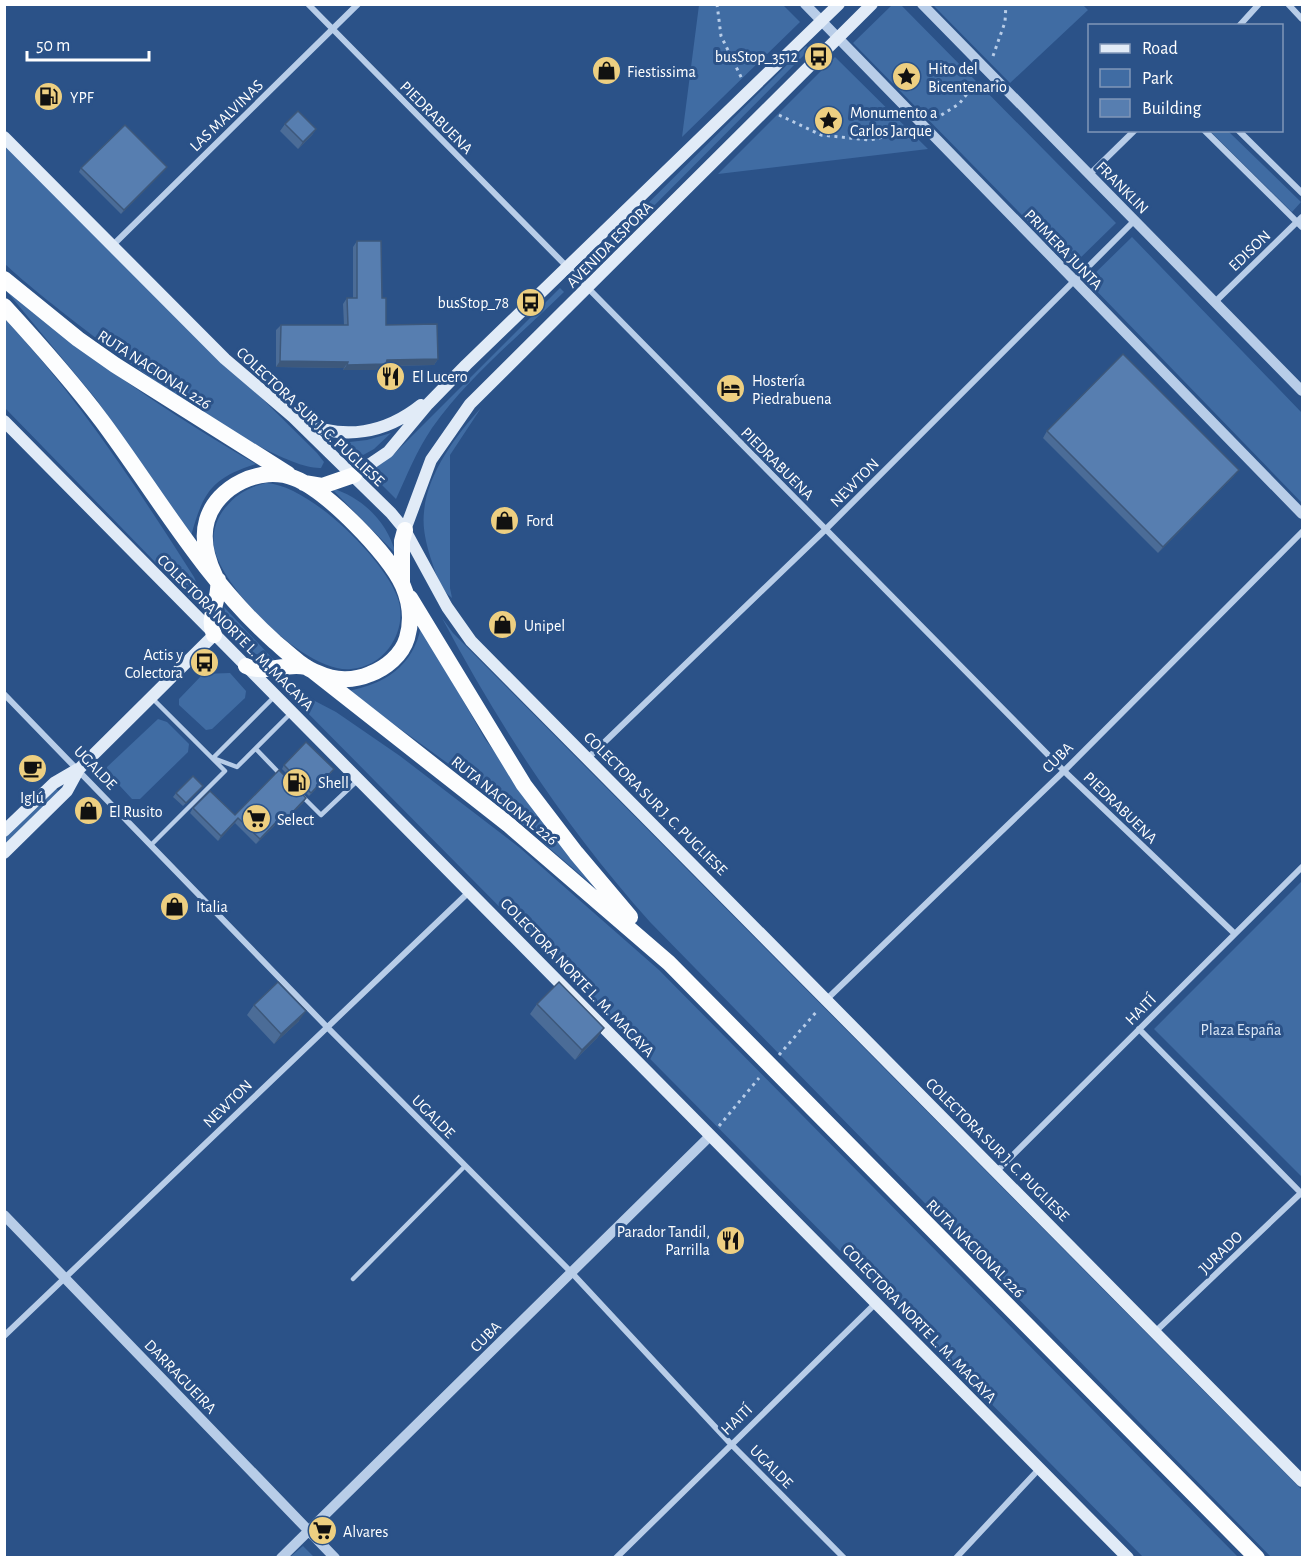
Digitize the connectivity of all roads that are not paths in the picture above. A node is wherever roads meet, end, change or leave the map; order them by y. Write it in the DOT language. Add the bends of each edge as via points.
graph roads {
  1 [pos="308,4"];
  2 [pos="358,4"];
  3 [pos="805,4"];
  4 [pos="839,4"];
  5 [pos="872,4"];
  6 [pos="922,4"];
  7 [pos="1259,4"];
  8 [pos="1288,4"];
  9 [pos="1302,19"];
  10 [pos="821,21"];
  11 [pos="1241,24"];
  12 [pos="333,30"];
  13 [pos="838,38"];
  14 [pos="1133,132"];
  15 [pos="1206,132"];
  16 [pos="1240,132"];
  17 [pos="4,137"];
  18 [pos="1089,175"];
  19 [pos="1302,193"];
  20 [pos="1134,221"];
  21 [pos="1301,222"];
  22 [pos="113,245"];
  23 [pos="566,267"];
  24 [pos="4,279"];
  25 [pos="1074,280"];
  26 [pos="588,289"];
  27 [pos="1215,302"];
  28 [pos="4,306"];
  29 [pos="445,386"];
  30 [pos="1302,391"];
  31 [pos="293,417"];
  32 [pos="4,421"];
  33 [pos="354,475"];
  34 [pos="298,480"];
  35 [pos="1302,514"];
  36 [pos="405,530"];
  37 [pos="825,530"];
  38 [pos="1302,532"];
  39 [pos="217,578"];
  40 [pos="403,586"];
  41 [pos="214,635"];
  42 [pos="246,666"];
  43 [pos="310,669"];
  44 [pos="4,694"];
  45 [pos="276,695"];
  46 [pos="150,696"];
  47 [pos="292,712"];
  48 [pos="256,749"];
  49 [pos="213,758"];
  50 [pos="588,758"];
  51 [pos="79,769"];
  52 [pos="1064,771"];
  53 [pos="359,779"];
  54 [pos="288,782"];
  55 [pos="297,790"];
  56 [pos="4,831"];
  57 [pos="152,844"];
  58 [pos="4,853"];
  59 [pos="1302,867"];
  60 [pos="470,890"];
  61 [pos="1235,934"];
  62 [pos="669,963"];
  63 [pos="828,999"];
  64 [pos="327,1027"];
  65 [pos="1139,1029"];
  66 [pos="710,1136"];
  67 [pos="465,1166"];
  68 [pos="997,1171"];
  69 [pos="1301,1192"];
  70 [pos="4,1215"];
  71 [pos="571,1272"];
  72 [pos="65,1276"];
  73 [pos="353,1279"];
  74 [pos="877,1302"];
  75 [pos="1155,1332"];
  76 [pos="4,1336"];
  77 [pos="730,1443"];
  78 [pos="1039,1469"];
  79 [pos="1302,1481"];
  80 [pos="308,1530"];
  81 [pos="281,1557"];
  82 [pos="335,1557"];
  83 [pos="616,1557"];
  84 [pos="844,1557"];
  85 [pos="956,1557"];
  86 [pos="1128,1557"];
  87 [pos="1257,1557"];
  1 -- 12 [label="street, PIEDRABUENA"];
  2 -- 12 [label="street, LAS MALVINAS"];
  3 -- 10 [label="street, PRIMERA JUNTA"];
  4 -- 10 [label="main road, AVENIDA ESPORA"];
  5 -- 13 [label="main road, AVENIDA ESPORA"];
  6 -- 18 [label="street, FRANKLIN"];
  7 -- 11 [label="street"];
  8 -- 9 [label="street"];
  10 -- 13 [label="street, PRIMERA JUNTA"];
  10 -- 23 [label="main road, AVENIDA ESPORA"];
  12 -- 22 [label="street, LAS MALVINAS"];
  12 -- 23 [label="street, PIEDRABUENA"];
  13 -- 25 [label="street, PRIMERA JUNTA"];
  13 -- 26 [label="main road, AVENIDA ESPORA"];
  14 -- 18 [label="street"];
  15 -- 21 [label="street"];
  16 -- 19 [label="street"];
  17 -- 22 [label="main road, COLECTORA SUR J. C. PUGLIESE"];
  18 -- 20 [label="street, FRANKLIN"];
  20 -- 25 [label="street, NEWTON"];
  20 -- 27 [label="street, FRANKLIN"];
  21 -- 27 [label="street, EDISON"];
  22 -- 31 [label="main road, COLECTORA SUR J. C. PUGLIESE" via="225,359"];
  23 -- 26 [label="street, PIEDRABUENA"];
  23 -- 29 [label="main road, AVENIDA ESPORA"];
  24 -- 34 [label="highway, RUTA NACIONAL 226" via="115,365"];
  25 -- 35 [label="street, PRIMERA JUNTA"];
  25 -- 37 [label="street, NEWTON"];
  26 -- 36 [label="main road, AVENIDA ESPORA" via="456,421 431,460"];
  26 -- 37 [label="street, PIEDRABUENA"];
  27 -- 30 [label="street, FRANKLIN"];
  28 -- 39 [label="highway, RUTA NACIONAL 226" via="87,402"];
  29 -- 31 [label="main road" via="398,422 375,430 333,432"];
  29 -- 33 [label="main road, AVENIDA ESPORA" via="388,452"];
  31 -- 33 [label="main road, COLECTORA SUR J. C. PUGLIESE"];
  32 -- 41 [label="main road, COLECTORA NORTE L. M. MACAYA"];
  33 -- 34 [label="highway" via="322,486"];
  33 -- 36 [label="main road, COLECTORA SUR J. C. PUGLIESE"];
  34 -- 39 [label="highway, RUTA NACIONAL 226" via="256,476 233,487 216,502 207,520 205,541"];
  34 -- 40 [label="highway, RUTA NACIONAL 226" via="359,528"];
  36 -- 40 [label="highway"];
  36 -- 50 [label="main road, COLECTORA SUR J. C. PUGLIESE" via="441,598 471,640"];
  37 -- 50 [label="street, NEWTON"];
  37 -- 52 [label="street, PIEDRABUENA"];
  38 -- 52 [label="street, CUBA"];
  39 -- 41 [label="highway" via="218,595 210,626"];
  39 -- 43 [label="highway, RUTA NACIONAL 226" via="254,622"];
  40 -- 43 [label="highway, RUTA NACIONAL 226" via="410,612 409,632 390,663 374,673 354,678 332,678"];
  40 -- 62 [label="highway, RUTA NACIONAL 226" via="524,785"];
  41 -- 42 [label="main road, COLECTORA NORTE L. M. MACAYA"];
  41 -- 46 [label="main road"];
  42 -- 43 [label="highway" via="257,669 289,665"];
  42 -- 45 [label="main road, COLECTORA NORTE L. M. MACAYA"];
  43 -- 62 [label="highway, RUTA NACIONAL 226" via="509,825"];
  44 -- 51 [label="street, UGALDE"];
  45 -- 47 [label="main road, COLECTORA NORTE L. M. MACAYA"];
  45 -- 49 [label="lane"];
  46 -- 49 [label="lane"];
  46 -- 51 [label="main road"];
  47 -- 48 [label="lane"];
  47 -- 53 [label="main road, COLECTORA NORTE L. M. MACAYA"];
  48 -- 49 [label="lane" via="237,767"];
  48 -- 54 [label="lane"];
  49 -- 57 [label="lane" via="225,771"];
  50 -- 63 [label="main road, COLECTORA SUR J. C. PUGLIESE"];
  51 -- 56 [label="main road" via="54,783"];
  51 -- 57 [label="street, UGALDE"];
  51 -- 58 [label="main road" via="67,791"];
  52 -- 61 [label="street, PIEDRABUENA"];
  52 -- 63 [label="street, CUBA"];
  53 -- 55 [label="lane" via="321,815"];
  53 -- 60 [label="main road, COLECTORA NORTE L. M. MACAYA"];
  57 -- 64 [label="street, UGALDE"];
  59 -- 61 [label="street, HAITÍ"];
  60 -- 64 [label="street, NEWTON"];
  60 -- 66 [label="main road, COLECTORA NORTE L. M. MACAYA"];
  61 -- 65 [label="street, HAITÍ"];
  62 -- 87 [label="highway, RUTA NACIONAL 226"];
  63 -- 68 [label="main road, COLECTORA SUR J. C. PUGLIESE"];
  64 -- 67 [label="street, UGALDE"];
  64 -- 72 [label="street, NEWTON"];
  65 -- 68 [label="street, HAITÍ"];
  65 -- 69 [label="street"];
  66 -- 71 [label="street, CUBA"];
  66 -- 74 [label="main road, COLECTORA NORTE L. M. MACAYA"];
  67 -- 71 [label="street, UGALDE"];
  67 -- 73 [label="lane"];
  68 -- 75 [label="main road, COLECTORA SUR J. C. PUGLIESE"];
  69 -- 75 [label="street, JURADO"];
  70 -- 72 [label="street, DARRAGUEIRA"];
  71 -- 77 [label="street, UGALDE"];
  71 -- 80 [label="street, CUBA"];
  72 -- 76 [label="street, NEWTON"];
  72 -- 80 [label="street, DARRAGUEIRA"];
  74 -- 77 [label="street, HAITÍ"];
  74 -- 78 [label="main road, COLECTORA NORTE L. M. MACAYA"];
  75 -- 79 [label="main road, COLECTORA SUR J. C. PUGLIESE"];
  77 -- 83 [label="street, HAITÍ"];
  77 -- 84 [label="street, UGALDE"];
  78 -- 85 [label="street"];
  78 -- 86 [label="main road, COLECTORA NORTE L. M. MACAYA"];
  80 -- 81 [label="street, CUBA"];
  80 -- 82 [label="street, DARRAGUEIRA"];
}
